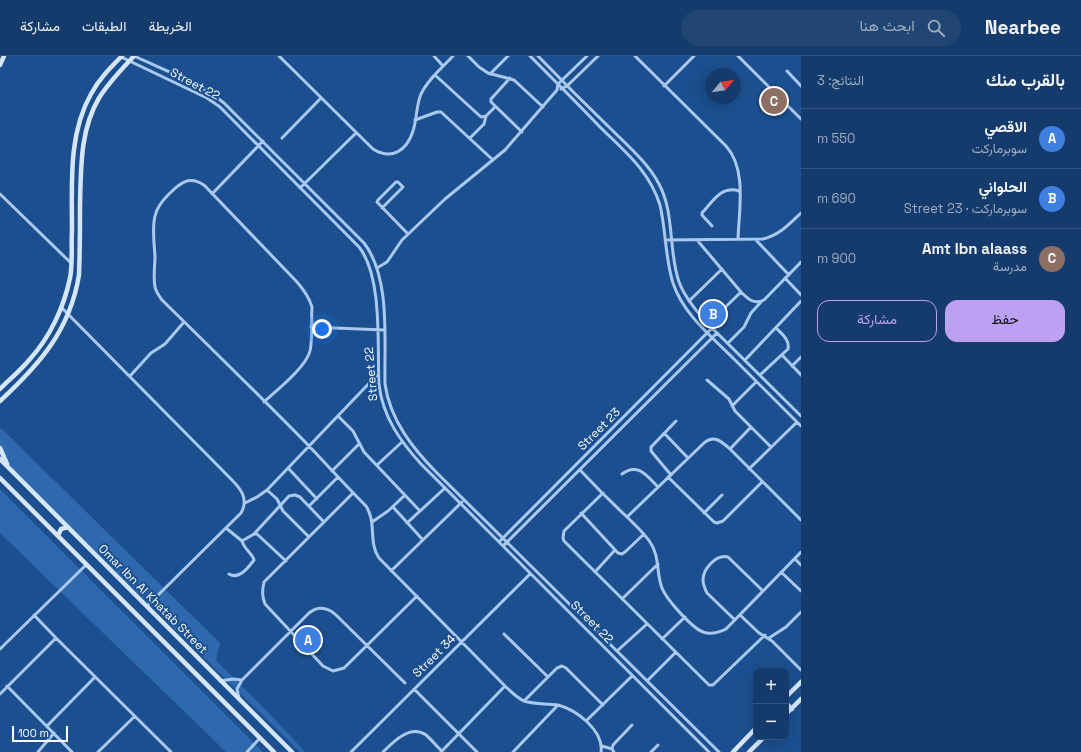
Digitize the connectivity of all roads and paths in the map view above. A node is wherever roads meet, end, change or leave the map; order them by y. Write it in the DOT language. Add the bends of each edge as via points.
graph roads {
  1 [pos="4,56"];
  2 [pos="121,56"];
  3 [pos="134,56"];
  4 [pos="279,56"];
  5 [pos="434,56"];
  6 [pos="453,56"];
  7 [pos="468,56"];
  8 [pos="508,56"];
  9 [pos="530,56"];
  10 [pos="538,56"];
  11 [pos="587,56"];
  12 [pos="598,56"];
  13 [pos="635,56"];
  14 [pos="694,56"];
  15 [pos="738,56"];
  16 [pos="129,61"];
  17 [pos="0,65"];
  18 [pos="443,66"];
  19 [pos="787,71"];
  20 [pos="490,74"];
  21 [pos="434,75"];
  22 [pos="510,78"];
  23 [pos="562,80"];
  24 [pos="558,84"];
  25 [pos="567,86"];
  26 [pos="664,86"];
  27 [pos="801,86"];
  28 [pos="563,89"];
  29 [pos="557,90"];
  30 [pos="321,98"];
  31 [pos="496,107"];
  32 [pos="543,107"];
  33 [pos="801,110"];
  34 [pos="797,115"];
  35 [pos="486,116"];
  36 [pos="801,119"];
  37 [pos="415,120"];
  38 [pos="522,132"];
  39 [pos="356,133"];
  40 [pos="282,138"];
  41 [pos="470,138"];
  42 [pos="263,142"];
  43 [pos="258,146"];
  44 [pos="493,160"];
  45 [pos="305,183"];
  46 [pos="300,188"];
  47 [pos="740,191"];
  48 [pos="0,194"];
  49 [pos="212,194"];
  50 [pos="382,208"];
  51 [pos="801,213"];
  52 [pos="712,226"];
  53 [pos="408,234"];
  54 [pos="738,239"];
  55 [pos="755,239"];
  56 [pos="666,240"];
  57 [pos="672,240"];
  58 [pos="697,240"];
  59 [pos="801,262"];
  60 [pos="71,263"];
  61 [pos="377,268"];
  62 [pos="722,269"];
  63 [pos="789,275"];
  64 [pos="785,278"];
  65 [pos="741,292"];
  66 [pos="801,295"];
  67 [pos="689,301"];
  68 [pos="760,302"];
  69 [pos="801,302"];
  70 [pos="798,305"];
  71 [pos="62,307"];
  72 [pos="801,308"];
  73 [pos="69,314"];
  74 [pos="184,322"];
  75 [pos="708,324"];
  76 [pos="311,328"];
  77 [pos="712,328"];
  78 [pos="776,328"];
  79 [pos="377,330"];
  80 [pos="384,330"];
  81 [pos="708,333"];
  82 [pos="717,333"];
  83 [pos="713,338"];
  84 [pos="44,341"];
  85 [pos="728,344"];
  86 [pos="51,346"];
  87 [pos="782,355"];
  88 [pos="801,357"];
  89 [pos="745,360"];
  90 [pos="792,366"];
  91 [pos="378,374"];
  92 [pos="760,375"];
  93 [pos="801,375"];
  94 [pos="130,376"];
  95 [pos="707,380"];
  96 [pos="756,382"];
  97 [pos="0,389"];
  98 [pos="9,392"];
  99 [pos="0,401"];
  100 [pos="264,402"];
  101 [pos="0,404"];
  102 [pos="732,406"];
  103 [pos="338,416"];
  104 [pos="801,416"];
  105 [pos="676,421"];
  106 [pos="797,422"];
  107 [pos="801,426"];
  108 [pos="751,427"];
  109 [pos="664,433"];
  110 [pos="402,442"];
  111 [pos="359,444"];
  112 [pos="309,446"];
  113 [pos="771,447"];
  114 [pos="0,448"];
  115 [pos="730,449"];
  116 [pos="0,458"];
  117 [pos="688,458"];
  118 [pos="377,465"];
  119 [pos="9,468"];
  120 [pos="288,468"];
  121 [pos="749,469"];
  122 [pos="580,470"];
  123 [pos="332,471"];
  124 [pos="622,474"];
  125 [pos="669,476"];
  126 [pos="338,477"];
  127 [pos="0,478"];
  128 [pos="762,482"];
  129 [pos="0,483"];
  130 [pos="658,486"];
  131 [pos="445,488"];
  132 [pos="267,490"];
  133 [pos="13,491"];
  134 [pos="353,493"];
  135 [pos="602,493"];
  136 [pos="405,495"];
  137 [pos="722,495"];
  138 [pos="317,499"];
  139 [pos="464,500"];
  140 [pos="245,503"];
  141 [pos="460,503"];
  142 [pos="280,506"];
  143 [pos="309,506"];
  144 [pos="393,507"];
  145 [pos="420,511"];
  146 [pos="704,513"];
  147 [pos="581,514"];
  148 [pos="627,517"];
  149 [pos="800,518"];
  150 [pos="324,522"];
  151 [pos="372,522"];
  152 [pos="407,523"];
  153 [pos="68,527"];
  154 [pos="226,528"];
  155 [pos="254,534"];
  156 [pos="644,534"];
  157 [pos="58,536"];
  158 [pos="309,537"];
  159 [pos="503,537"];
  160 [pos="423,540"];
  161 [pos="242,541"];
  162 [pos="499,542"];
  163 [pos="507,542"];
  164 [pos="503,546"];
  165 [pos="615,550"];
  166 [pos="801,552"];
  167 [pos="795,559"];
  168 [pos="286,561"];
  169 [pos="658,564"];
  170 [pos="86,565"];
  171 [pos="801,565"];
  172 [pos="391,570"];
  173 [pos="595,572"];
  174 [pos="781,572"];
  175 [pos="229,574"];
  176 [pos="530,574"];
  177 [pos="763,591"];
  178 [pos="801,591"];
  179 [pos="417,596"];
  180 [pos="622,599"];
  181 [pos="146,606"];
  182 [pos="801,612"];
  183 [pos="34,615"];
  184 [pos="740,615"];
  185 [pos="685,617"];
  186 [pos="735,620"];
  187 [pos="647,624"];
  188 [pos="290,632"];
  189 [pos="504,634"];
  190 [pos="765,635"];
  191 [pos="56,638"];
  192 [pos="769,638"];
  193 [pos="662,639"];
  194 [pos="462,641"];
  195 [pos="367,645"];
  196 [pos="0,648"];
  197 [pos="617,651"];
  198 [pos="676,652"];
  199 [pos="801,670"];
  200 [pos="632,676"];
  201 [pos="95,677"];
  202 [pos="548,677"];
  203 [pos="242,680"];
  204 [pos="220,681"];
  205 [pos="647,681"];
  206 [pos="801,682"];
  207 [pos="405,683"];
  208 [pos="7,686"];
  209 [pos="506,686"];
  210 [pos="414,689"];
  211 [pos="0,694"];
  212 [pos="789,694"];
  213 [pos="238,698"];
  214 [pos="801,699"];
  215 [pos="524,701"];
  216 [pos="787,704"];
  217 [pos="558,705"];
  218 [pos="603,705"];
  219 [pos="792,709"];
  220 [pos="789,712"];
  221 [pos="135,716"];
  222 [pos="586,721"];
  223 [pos="632,724"];
  224 [pos="47,726"];
  225 [pos="753,731"];
  226 [pos="54,734"];
  227 [pos="458,734"];
  228 [pos="260,738"];
  229 [pos="761,740"];
  230 [pos="658,745"];
  231 [pos="602,746"];
  232 [pos="613,750"];
  233 [pos="441,751"];
  234 [pos="38,752"];
  235 [pos="72,752"];
  236 [pos="98,752"];
  237 [pos="171,752"];
  238 [pos="247,752"];
  239 [pos="274,752"];
  240 [pos="292,752"];
  241 [pos="351,752"];
  242 [pos="383,752"];
  243 [pos="477,752"];
  244 [pos="513,752"];
  245 [pos="601,752"];
  246 [pos="651,752"];
  247 [pos="708,752"];
  248 [pos="719,752"];
  249 [pos="732,752"];
  250 [pos="749,752"];
  1 -- 17 [label="street"];
  2 -- 16 [label="street, Street 22"];
  2 -- 60 [label="street" via="91,94 77,132 74,150"];
  3 -- 16 [label="street"];
  3 -- 42 [label="street, Street 22" via="214,95"];
  4 -- 30 [label="street"];
  5 -- 18 [label="street"];
  6 -- 18 [label="street"];
  7 -- 20 [label="street"];
  8 -- 20 [label="street"];
  9 -- 24 [label="street"];
  10 -- 23 [label="street"];
  11 -- 23 [label="street"];
  12 -- 25 [label="street"];
  13 -- 26 [label="street"];
  14 -- 26 [label="street"];
  15 -- 34 [label="street"];
  16 -- 43 [label="street, Street 22" via="207,98 226,112"];
  16 -- 73 [label="street" via="99,98 85,135 82,151 79,275"];
  18 -- 21 [label="street"];
  19 -- 27 [label="street"];
  20 -- 22 [label="street"];
  21 -- 35 [label="street" via="479,116"];
  21 -- 37 [label="street" via="421,95"];
  22 -- 31 [label="street" via="491,99 491,103"];
  22 -- 32 [label="street" via="519,83"];
  23 -- 24 [label="street"];
  23 -- 25 [label="street"];
  24 -- 28 [label="street"];
  24 -- 29 [label="street"];
  25 -- 28 [label="street"];
  25 -- 57 [label="street" via="654,176 666,201"];
  26 -- 47 [label="street" via="726,146 738,171"];
  28 -- 29 [label="street"];
  28 -- 56 [label="street" via="647,176 660,205"];
  29 -- 32 [label="street"];
  30 -- 39 [label="street"];
  30 -- 40 [label="street"];
  31 -- 35 [label="street"];
  31 -- 38 [label="street"];
  32 -- 38 [label="street"];
  33 -- 34 [label="street"];
  34 -- 36 [label="street"];
  35 -- 41 [label="street" via="484,124"];
  37 -- 39 [label="street" via="407,143 391,155 373,150"];
  37 -- 41 [label="street" via="441,112"];
  38 -- 44 [label="street"];
  39 -- 45 [label="street"];
  41 -- 44 [label="street"];
  42 -- 43 [label="street"];
  42 -- 45 [label="street, Street 22"];
  43 -- 46 [label="street, Street 22"];
  43 -- 49 [label="street"];
  44 -- 53 [label="street" via="456,188"];
  45 -- 46 [label="street"];
  45 -- 61 [label="street, Street 22" via="364,243 372,254"];
  46 -- 79 [label="street, Street 22" via="367,258 375,287"];
  47 -- 52 [label="street" via="725,190 702,213"];
  47 -- 54 [label="street"];
  48 -- 60 [label="street"];
  49 -- 74 [label="street" via="197,181 188,180 164,199 155,215 156,289 162,300"];
  49 -- 76 [label="street" via="306,292 312,307"];
  50 -- 50 [label="street" via="403,187 398,182 378,200"];
  50 -- 53 [label="street"];
  51 -- 55 [label="street" via="778,234"];
  53 -- 61 [label="street" via="387,262"];
  54 -- 55 [label="street"];
  54 -- 58 [label="street"];
  55 -- 63 [label="street"];
  56 -- 57 [label="street"];
  56 -- 81 [label="street" via="670,272 678,294 688,311"];
  57 -- 58 [label="street"];
  57 -- 67 [label="street" via="679,281"];
  58 -- 62 [label="street"];
  59 -- 63 [label="street"];
  60 -- 71 [label="street"];
  61 -- 80 [label="street, Street 22" via="383,295"];
  62 -- 65 [label="street"];
  62 -- 67 [label="street"];
  63 -- 64 [label="street"];
  64 -- 66 [label="street"];
  64 -- 68 [label="street"];
  65 -- 68 [label="street" via="752,301"];
  65 -- 75 [label="street"];
  67 -- 75 [label="street"];
  68 -- 85 [label="street" via="749,315 744,327"];
  69 -- 70 [label="street"];
  70 -- 72 [label="street"];
  70 -- 78 [label="street"];
  71 -- 73 [label="street"];
  71 -- 84 [label="street"];
  73 -- 86 [label="street"];
  73 -- 94 [label="street"];
  74 -- 94 [label="street" via="165,344 151,353"];
  74 -- 100 [label="street"];
  75 -- 77 [label="street"];
  76 -- 79 [label="street"];
  76 -- 100 [label="street" via="311,347 305,361"];
  77 -- 81 [label="street, Street 23"];
  77 -- 82 [label="street"];
  78 -- 87 [label="street" via="788,342 788,349"];
  78 -- 89 [label="street"];
  79 -- 80 [label="street"];
  79 -- 91 [label="street, Street 22"];
  80 -- 139 [label="street, Street 22" via="385,384 393,414 420,454"];
  81 -- 83 [label="street"];
  81 -- 159 [label="street, Street 23"];
  82 -- 83 [label="street, Street 23"];
  82 -- 85 [label="street"];
  83 -- 96 [label="street"];
  83 -- 122 [label="street, Street 23"];
  84 -- 86 [label="street"];
  84 -- 97 [label="street" via="31,359"];
  85 -- 89 [label="street"];
  86 -- 98 [label="street"];
  87 -- 90 [label="street"];
  87 -- 92 [label="street"];
  88 -- 90 [label="street"];
  89 -- 92 [label="street"];
  90 -- 93 [label="street"];
  91 -- 103 [label="street"];
  91 -- 110 [label="street, Street 22" via="383,407"];
  92 -- 104 [label="street"];
  94 -- 140 [label="street" via="237,484"];
  95 -- 102 [label="street" via="727,397"];
  96 -- 102 [label="street"];
  96 -- 106 [label="street"];
  98 -- 99 [label="street"];
  98 -- 101 [label="street"];
  100 -- 112 [label="street"];
  102 -- 108 [label="street"];
  103 -- 111 [label="street" via="353,431"];
  103 -- 112 [label="street"];
  105 -- 109 [label="street"];
  106 -- 107 [label="street"];
  106 -- 113 [label="street"];
  108 -- 113 [label="street"];
  108 -- 115 [label="street"];
  109 -- 117 [label="street"];
  109 -- 125 [label="street" via="651,447 651,451"];
  110 -- 118 [label="street"];
  110 -- 131 [label="street, Street 22"];
  111 -- 118 [label="street"];
  111 -- 123 [label="street"];
  112 -- 120 [label="street"];
  112 -- 123 [label="street"];
  113 -- 121 [label="street"];
  114 -- 119 [label="street"];
  115 -- 117 [label="street" via="718,440 710,439"];
  115 -- 121 [label="street"];
  116 -- 119 [label="street, Omar Ibn Al Khatab Street"];
  117 -- 125 [label="street"];
  118 -- 136 [label="street"];
  119 -- 153 [label="street, Omar Ibn Al Khatab Street"];
  120 -- 132 [label="street"];
  120 -- 138 [label="street"];
  121 -- 128 [label="street"];
  122 -- 135 [label="street"];
  122 -- 163 [label="street, Street 23"];
  123 -- 126 [label="street"];
  124 -- 130 [label="street" via="632,469 640,470"];
  125 -- 130 [label="street"];
  125 -- 146 [label="street"];
  126 -- 134 [label="street"];
  126 -- 138 [label="street"];
  127 -- 133 [label="street, Omar Ibn Al Khatab Street"];
  128 -- 146 [label="street" via="720,523 714,522"];
  128 -- 149 [label="street"];
  129 -- 133 [label="street"];
  130 -- 148 [label="street"];
  131 -- 141 [label="street, Street 22"];
  131 -- 145 [label="street"];
  132 -- 140 [label="street"];
  132 -- 142 [label="street" via="277,499"];
  133 -- 157 [label="street, Omar Ibn Al Khatab Street"];
  134 -- 150 [label="street"];
  134 -- 151 [label="street" via="366,506"];
  135 -- 147 [label="street"];
  135 -- 148 [label="street"];
  136 -- 144 [label="street"];
  136 -- 145 [label="street"];
  137 -- 146 [label="street"];
  138 -- 143 [label="street"];
  139 -- 141 [label="street"];
  139 -- 159 [label="street, Street 22"];
  140 -- 154 [label="street" via="241,513"];
  141 -- 160 [label="street"];
  141 -- 162 [label="street, Street 22"];
  142 -- 143 [label="street" via="289,496 295,495"];
  142 -- 155 [label="street"];
  142 -- 158 [label="street"];
  143 -- 150 [label="street"];
  144 -- 151 [label="street"];
  144 -- 152 [label="street"];
  145 -- 152 [label="street"];
  147 -- 165 [label="street"];
  147 -- 173 [label="street" via="564,531 563,538"];
  148 -- 156 [label="street"];
  150 -- 158 [label="street"];
  151 -- 172 [label="street" via="375,550"];
  152 -- 160 [label="street"];
  153 -- 157 [label="street" via="61,529"];
  153 -- 181 [label="street, Omar Ibn Al Khatab Street"];
  154 -- 161 [label="street"];
  154 -- 181 [label="street"];
  155 -- 161 [label="street"];
  155 -- 168 [label="street" via="259,534"];
  156 -- 165 [label="street" via="622,554"];
  156 -- 169 [label="street" via="654,547"];
  157 -- 170 [label="street, Omar Ibn Al Khatab Street"];
  158 -- 168 [label="street"];
  159 -- 162 [label="street, Street 23"];
  159 -- 163 [label="street, Street 22"];
  160 -- 172 [label="street"];
  161 -- 175 [label="street" via="254,560 239,575"];
  162 -- 164 [label="street, Street 22"];
  163 -- 164 [label="street, Street 23"];
  163 -- 197 [label="street, Street 22"];
  164 -- 176 [label="street, Street 22"];
  165 -- 173 [label="street"];
  166 -- 167 [label="street"];
  167 -- 171 [label="street"];
  167 -- 174 [label="street"];
  168 -- 188 [label="street" via="264,582 262,597 270,612"];
  169 -- 180 [label="street"];
  169 -- 185 [label="street" via="664,594"];
  170 -- 183 [label="street"];
  170 -- 228 [label="street, Omar Ibn Al Khatab Street"];
  172 -- 179 [label="street"];
  173 -- 180 [label="street"];
  174 -- 177 [label="street"];
  174 -- 178 [label="street"];
  176 -- 194 [label="street, Street 34"];
  176 -- 200 [label="street, Street 22"];
  177 -- 184 [label="street"];
  177 -- 186 [label="street" via="728,558 716,558 704,574 704,587"];
  179 -- 194 [label="street"];
  179 -- 195 [label="street"];
  180 -- 187 [label="street"];
  181 -- 204 [label="street, Omar Ibn Al Khatab Street"];
  182 -- 192 [label="street" via="786,627"];
  183 -- 191 [label="street"];
  183 -- 196 [label="street"];
  184 -- 186 [label="street"];
  184 -- 190 [label="street"];
  185 -- 186 [label="street" via="702,632 710,634 726,629"];
  185 -- 193 [label="street"];
  187 -- 193 [label="street"];
  187 -- 197 [label="street"];
  188 -- 195 [label="street" via="313,610 327,609"];
  188 -- 195 [label="street" via="324,666 333,671 344,668"];
  188 -- 203 [label="street"];
  189 -- 202 [label="street"];
  190 -- 192 [label="street"];
  190 -- 198 [label="street" via="711,686"];
  191 -- 201 [label="street"];
  191 -- 208 [label="street"];
  192 -- 199 [label="street"];
  193 -- 198 [label="street"];
  194 -- 209 [label="street"];
  194 -- 210 [label="street, Street 34"];
  195 -- 207 [label="street"];
  197 -- 205 [label="street, Street 22"];
  198 -- 205 [label="street"];
  200 -- 218 [label="street"];
  200 -- 247 [label="street, Street 22"];
  201 -- 221 [label="street"];
  201 -- 224 [label="street"];
  202 -- 215 [label="street"];
  202 -- 218 [label="street" via="559,666 564,666"];
  203 -- 204 [label="street"];
  203 -- 213 [label="street" via="237,689"];
  204 -- 213 [label="street, Omar Ibn Al Khatab Street"];
  205 -- 248 [label="street, Street 22"];
  206 -- 212 [label="street"];
  208 -- 211 [label="street"];
  208 -- 224 [label="street"];
  209 -- 215 [label="street"];
  209 -- 227 [label="street"];
  210 -- 227 [label="street"];
  210 -- 241 [label="street, Street 34"];
  213 -- 240 [label="street, Omar Ibn Al Khatab Street"];
  214 -- 219 [label="street"];
  215 -- 217 [label="street"];
  216 -- 219 [label="street"];
  217 -- 222 [label="street" via="571,710"];
  217 -- 244 [label="street"];
  218 -- 222 [label="street"];
  219 -- 220 [label="street"];
  221 -- 236 [label="street"];
  221 -- 237 [label="street"];
  222 -- 231 [label="street"];
  223 -- 232 [label="street" via="613,745"];
  224 -- 226 [label="street"];
  225 -- 249 [label="street"];
  226 -- 234 [label="street"];
  226 -- 235 [label="street"];
  227 -- 233 [label="street"];
  227 -- 243 [label="street"];
  228 -- 238 [label="street"];
  228 -- 239 [label="street, Omar Ibn Al Khatab Street"];
  229 -- 250 [label="street"];
  230 -- 246 [label="street"];
  231 -- 232 [label="street"];
  231 -- 245 [label="street"];
  233 -- 242 [label="street" via="425,735 417,732 401,736"];
}
